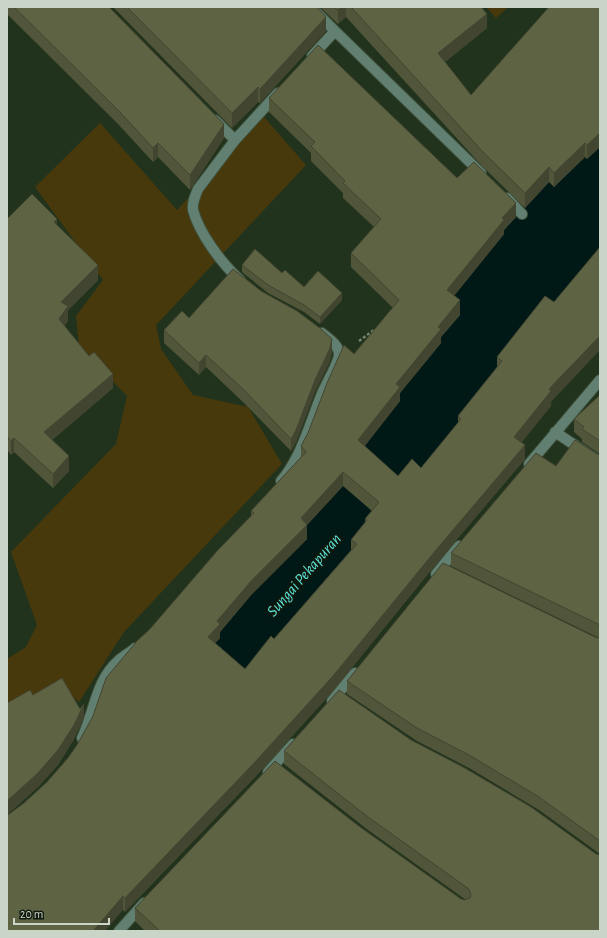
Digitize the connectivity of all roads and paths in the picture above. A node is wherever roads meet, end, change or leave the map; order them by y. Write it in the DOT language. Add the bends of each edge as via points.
graph roads {
  1 [pos="311,7"];
  2 [pos="335,31"];
  3 [pos="303,66"];
  4 [pos="282,88"];
  5 [pos="208,112"];
  6 [pos="235,140"];
  7 [pos="486,179"];
  8 [pos="502,194"];
  9 [pos="522,214"];
  10 [pos="247,285"];
  11 [pos="313,327"];
  12 [pos="377,329"];
  13 [pos="339,354"];
  14 [pos="600,380"];
  15 [pos="555,432"];
  16 [pos="600,462"];
  17 [pos="521,473"];
  18 [pos="275,488"];
  19 [pos="466,538"];
  20 [pos="431,580"];
  21 [pos="141,643"];
  22 [pos="362,665"];
  23 [pos="327,706"];
  24 [pos="301,736"];
  25 [pos="76,749"];
  26 [pos="260,781"];
  27 [pos="151,895"];
  28 [pos="119,931"];
  1 -- 2 [label="street"];
  2 -- 3 [label="street"];
  2 -- 7 [label="street"];
  4 -- 6 [label="street"];
  5 -- 6 [label="street"];
  6 -- 10 [label="street" via="198,189 193,209 208,242 230,271"];
  8 -- 9 [label="street"];
  11 -- 13 [label="street" via="338,348"];
  12 -- 13 [label="path"];
  13 -- 18 [label="street" via="302,445 285,476"];
  14 -- 15 [label="street"];
  15 -- 16 [label="street"];
  15 -- 17 [label="street"];
  19 -- 20 [label="street" via="444,570"];
  21 -- 25 [label="street" via="108,672 88,726"];
  22 -- 23 [label="street" via="341,697"];
  24 -- 26 [label="street" via="278,767"];
  27 -- 28 [label="street"];
}
